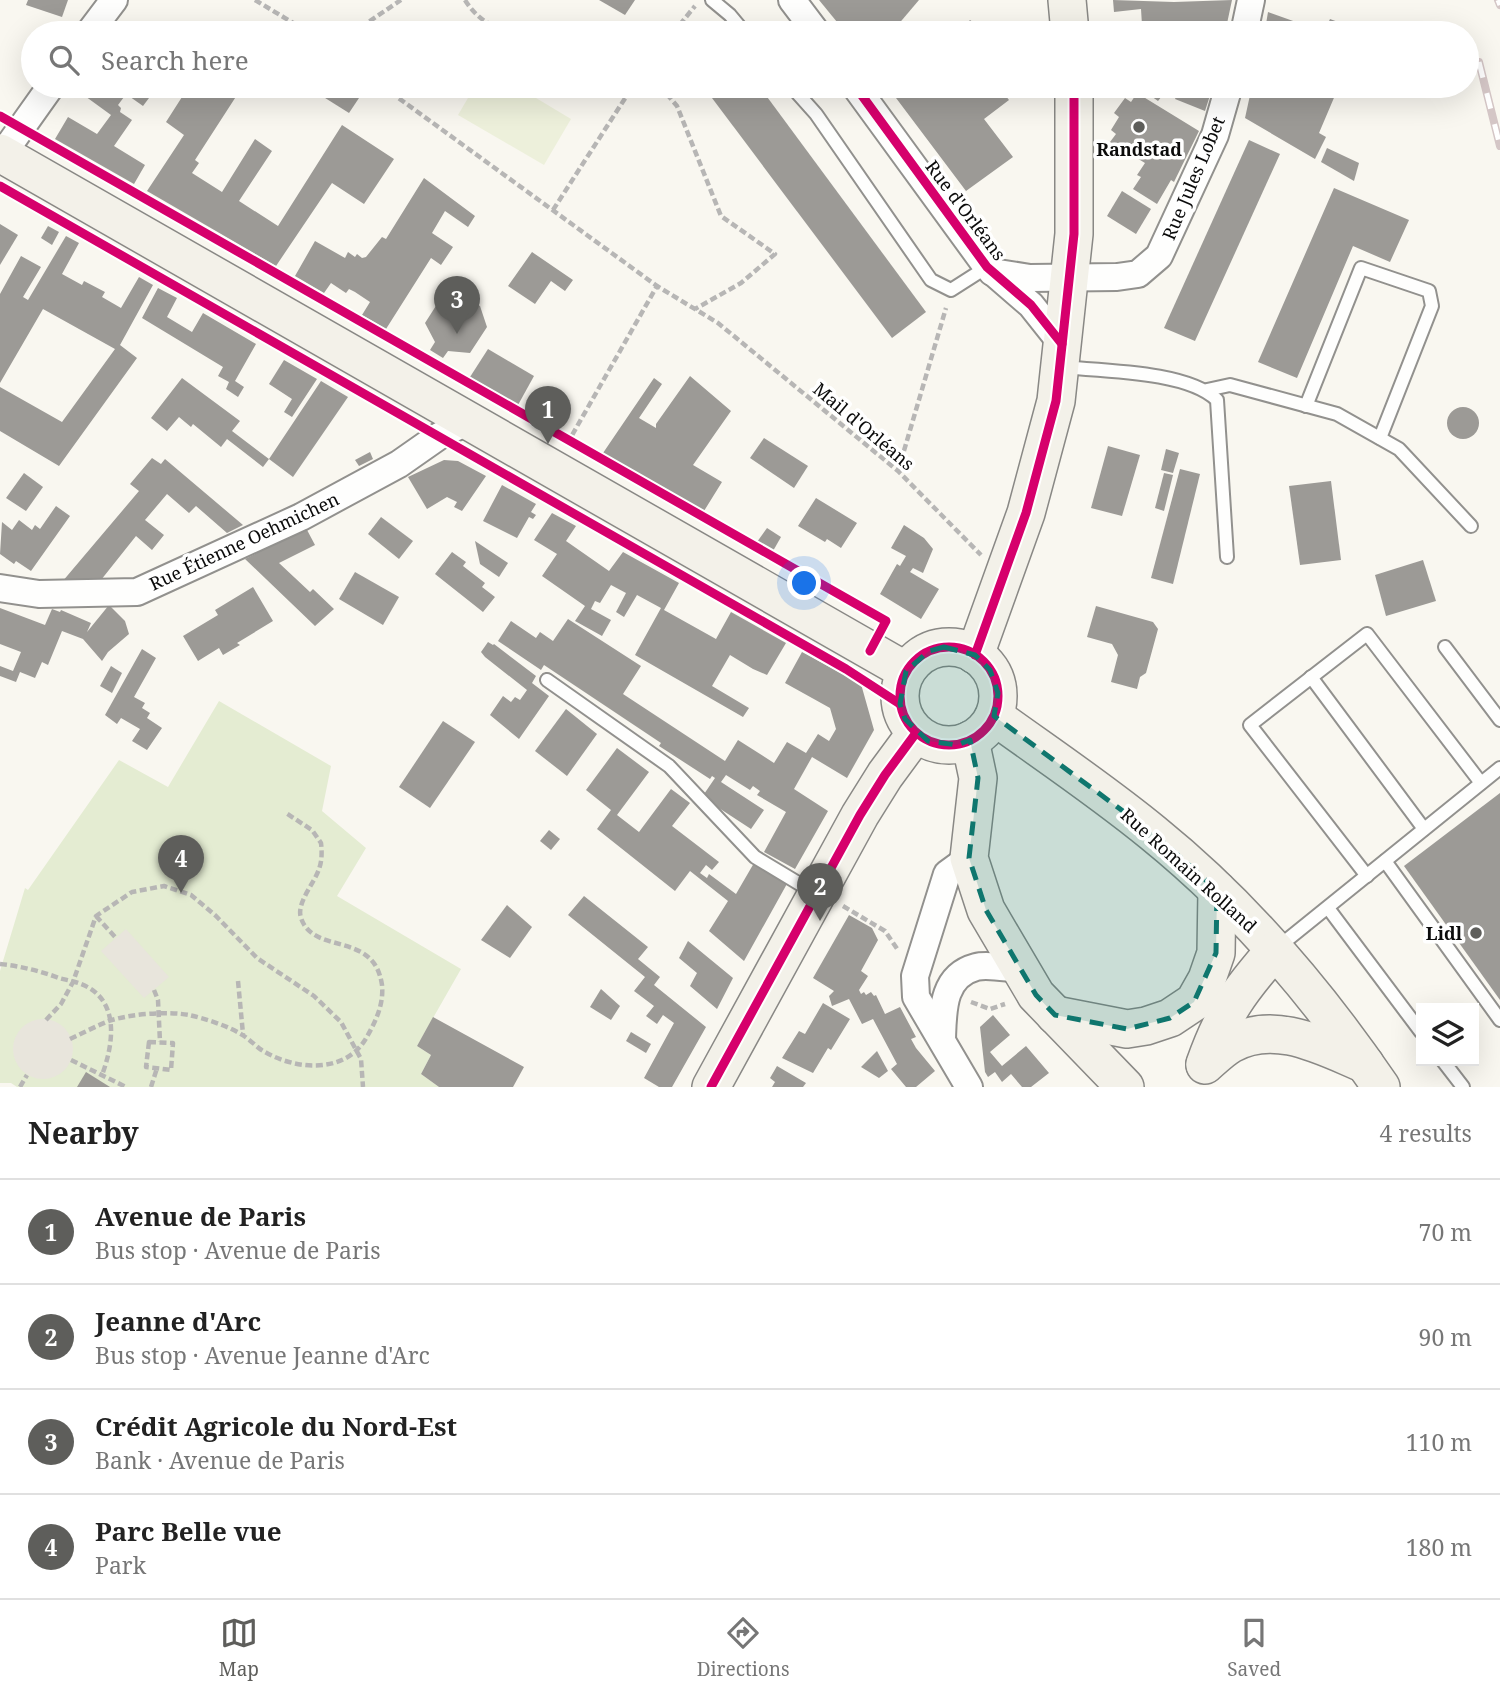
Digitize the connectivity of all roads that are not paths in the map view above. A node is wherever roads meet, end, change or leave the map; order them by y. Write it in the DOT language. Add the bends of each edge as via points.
graph roads {
  1 [pos="114,0"];
  2 [pos="712,0"];
  3 [pos="792,0"];
  4 [pos="1067,0"];
  5 [pos="1251,0"];
  6 [pos="98,21"];
  7 [pos="734,21"];
  8 [pos="808,21"];
  9 [pos="1069,21"];
  10 [pos="1247,21"];
  11 [pos="42,98"];
  12 [pos="802,98"];
  13 [pos="864,98"];
  14 [pos="1074,98"];
  15 [pos="1226,98"];
  16 [pos="1,154"];
  17 [pos="990,269"];
  18 [pos="1069,278"];
  19 [pos="1061,355"];
  20 [pos="1207,390"];
  21 [pos="1306,406"];
  22 [pos="468,421"];
  23 [pos="1380,438"];
  24 [pos="1471,526"];
  25 [pos="1227,557"];
  26 [pos="0,588"];
  27 [pos="1445,647"];
  28 [pos="975,655"];
  29 [pos="906,671"];
  30 [pos="1311,677"];
  31 [pos="547,680"];
  32 [pos="1500,720"];
  33 [pos="982,728"];
  34 [pos="916,733"];
  35 [pos="1500,768"];
  36 [pos="1481,783"];
  37 [pos="1424,829"];
  38 [pos="969,858"];
  39 [pos="1385,861"];
  40 [pos="1367,876"];
  41 [pos="1217,890"];
  42 [pos="817,894"];
  43 [pos="1328,908"];
  44 [pos="1275,950"];
  45 [pos="1019,969"];
  46 [pos="1055,1015"];
  47 [pos="1500,1020"];
  48 [pos="1416,1025"];
  49 [pos="942,1040"];
  50 [pos="1447,1066"];
  51 [pos="1201,1076"];
  52 [pos="1374,1076"];
  53 [pos="711,1087"];
  54 [pos="969,1087"];
  55 [pos="1125,1087"];
  56 [pos="1463,1087"];
  1 -- 6 [label="street"];
  2 -- 7 [label="lane"];
  3 -- 8 [label="street"];
  4 -- 9 [label="main road"];
  5 -- 10 [label="street"];
  11 -- 16 [label="street"];
  12 -- 17 [label="lane" via="931,280 951,290"];
  13 -- 17 [label="street, Rue d'Orléans"];
  14 -- 18 [label="main road" via="1074,234"];
  15 -- 18 [label="street, Rue Jules Lobet" via="1215,135 1159,256 1138,274"];
  16 -- 22 [label="main road"];
  17 -- 18 [label="street, Rue d'Orléans" via="1030,278"];
  17 -- 19 [label="street, Rue d'Orléans" via="1031,305"];
  18 -- 19 [label="main road"];
  19 -- 20 [label="lane" via="1180,379"];
  19 -- 28 [label="main road" via="1056,401 1026,513"];
  20 -- 21 [label="lane" via="1230,386"];
  20 -- 25 [label="lane" via="1217,400"];
  21 -- 23 [label="lane" via="1337,414"];
  21 -- 23 [label="lane" via="1361,268 1429,291 1432,306"];
  22 -- 26 [label="street, Rue Étienne Oehmichen" via="302,517 137,592 39,594"];
  22 -- 29 [label="main road" via="559,447"];
  23 -- 24 [label="lane" via="1399,449"];
  27 -- 32 [label="lane"];
  28 -- 29 [label="main road" via="959,648 929,651"];
  28 -- 33 [label="main road" via="996,681 998,704"];
  29 -- 34 [label="main road" via="900,704"];
  30 -- 36 [label="lane" via="1367,634"];
  30 -- 37 [label="lane"];
  30 -- 40 [label="lane" via="1251,724"];
  31 -- 42 [label="lane" via="669,766 755,857"];
  33 -- 34 [label="main road" via="957,745 928,741"];
  33 -- 38 [label="main road"];
  33 -- 41 [label="main road, Rue Romain Rolland" via="1070,769"];
  34 -- 42 [label="main road" via="878,785"];
  35 -- 36 [label="lane"];
  36 -- 37 [label="lane"];
  37 -- 39 [label="lane"];
  38 -- 45 [label="main road" via="986,910"];
  38 -- 49 [label="street" via="947,874 915,976 916,998"];
  39 -- 40 [label="lane"];
  39 -- 47 [label="lane"];
  40 -- 43 [label="lane"];
  41 -- 44 [label="main road, Rue Romain Rolland"];
  41 -- 46 [label="main road" via="1216,953 1194,1002 1170,1018 1127,1029"];
  42 -- 53 [label="main road"];
  43 -- 44 [label="lane"];
  43 -- 48 [label="lane"];
  44 -- 51 [label="main road" via="1227,1009"];
  44 -- 52 [label="main road, Rue Romain Rolland"];
  45 -- 46 [label="main road"];
  45 -- 49 [label="street" via="977,966 961,974 946,993"];
  46 -- 55 [label="main road"];
  49 -- 54 [label="street"];
  50 -- 56 [label="lane"];
  51 -- 52 [label="main road" via="1231,1044 1278,1034 1298,1036"];
}
